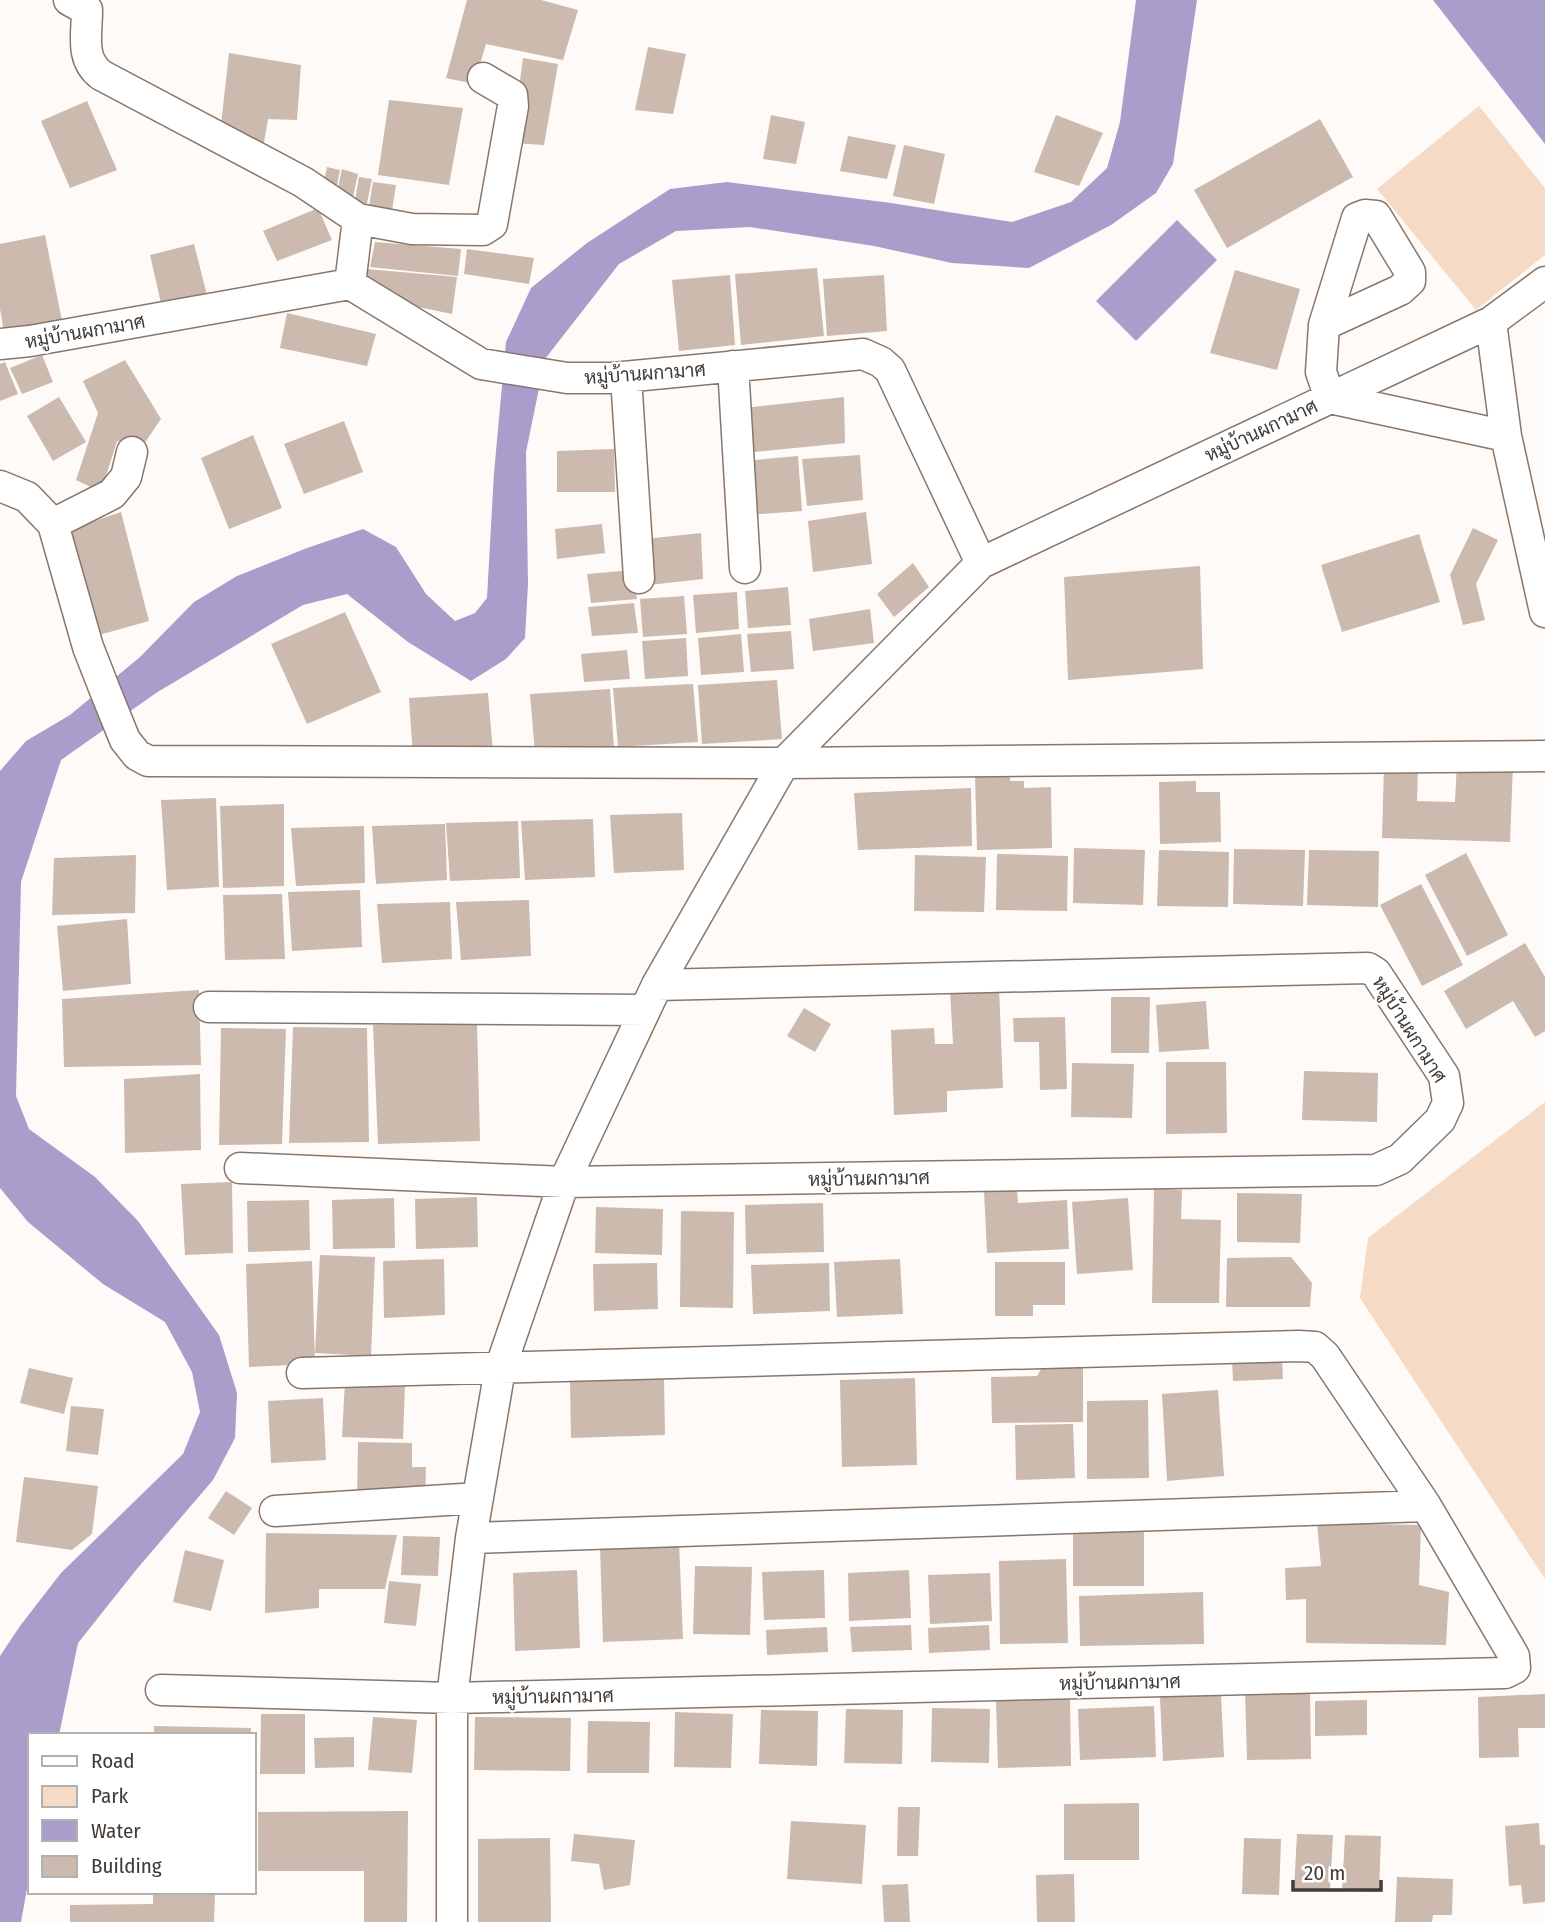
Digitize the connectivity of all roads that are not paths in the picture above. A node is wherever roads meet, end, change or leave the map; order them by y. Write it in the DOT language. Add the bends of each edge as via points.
graph roads {
  1 [pos="69,0"];
  2 [pos="483,78"];
  3 [pos="358,219"];
  4 [pos="350,284"];
  5 [pos="1538,287"];
  6 [pos="1491,322"];
  7 [pos="1324,325"];
  8 [pos="0,344"];
  9 [pos="733,366"];
  10 [pos="626,377"];
  11 [pos="1329,398"];
  12 [pos="1506,436"];
  13 [pos="132,452"];
  14 [pos="0,486"];
  15 [pos="53,524"];
  16 [pos="981,563"];
  17 [pos="745,568"];
  18 [pos="639,578"];
  19 [pos="1545,612"];
  20 [pos="1545,756"];
  21 [pos="784,763"];
  22 [pos="651,997"];
  23 [pos="209,1007"];
  24 [pos="240,1168"];
  25 [pos="564,1182"];
  26 [pos="500,1369"];
  27 [pos="302,1373"];
  28 [pos="478,1498"];
  29 [pos="1426,1506"];
  30 [pos="275,1511"];
  31 [pos="471,1538"];
  32 [pos="161,1690"];
  33 [pos="452,1698"];
  34 [pos="452,1922"];
  1 -- 3 [label="street" via="87,10 87,57 92,68 303,181"];
  2 -- 3 [label="street" via="512,95 513,106 492,224 482,230 412,229"];
  3 -- 4 [label="street"];
  4 -- 8 [label="street, หมู่บ้านผกามาศ"];
  4 -- 10 [label="street, หมู่บ้านผกามาศ" via="481,364 567,378"];
  5 -- 6 [label="street"];
  6 -- 11 [label="street"];
  6 -- 12 [label="street"];
  7 -- 11 [label="street" via="1321,372"];
  9 -- 10 [label="street, หมู่บ้านผกามาศ"];
  9 -- 16 [label="street, หมู่บ้านผกามาศ" via="863,354 887,366"];
  9 -- 17 [label="street"];
  10 -- 18 [label="street"];
  11 -- 12 [label="street, หมู่บ้านผกามาศ"];
  11 -- 16 [label="street, หมู่บ้านผกามาศ"];
  12 -- 19 [label="street"];
  13 -- 15 [label="street" via="126,477 112,494"];
  14 -- 15 [label="street" via="27,497"];
  15 -- 21 [label="street" via="88,648 125,740 148,761"];
  16 -- 21 [label="street, หมู่บ้านผกามาศ"];
  20 -- 21 [label="street"];
  21 -- 22 [label="street, หมู่บ้านผกามาศ"];
  22 -- 23 [label="street"];
  22 -- 25 [label="street, หมู่บ้านผกามาศ"];
  22 -- 25 [label="street, หมู่บ้านผกามาศ" via="1368,968 1376,973 1444,1076 1448,1102 1440,1120 1400,1159 1376,1170"];
  24 -- 25 [label="street"];
  25 -- 26 [label="street, หมู่บ้านผกามาศ"];
  26 -- 27 [label="street"];
  26 -- 28 [label="street, หมู่บ้านผกามาศ"];
  26 -- 29 [label="street, หมู่บ้านผกามาศ" via="1315,1347"];
  28 -- 30 [label="street"];
  28 -- 31 [label="street, หมู่บ้านผกามาศ"];
  29 -- 31 [label="street"];
  29 -- 33 [label="street, หมู่บ้านผกามาศ" via="1514,1656 1516,1668 1505,1673"];
  31 -- 33 [label="street, หมู่บ้านผกามาศ"];
  32 -- 33 [label="street"];
  33 -- 34 [label="street, หมู่บ้านผกามาศ"];
}
